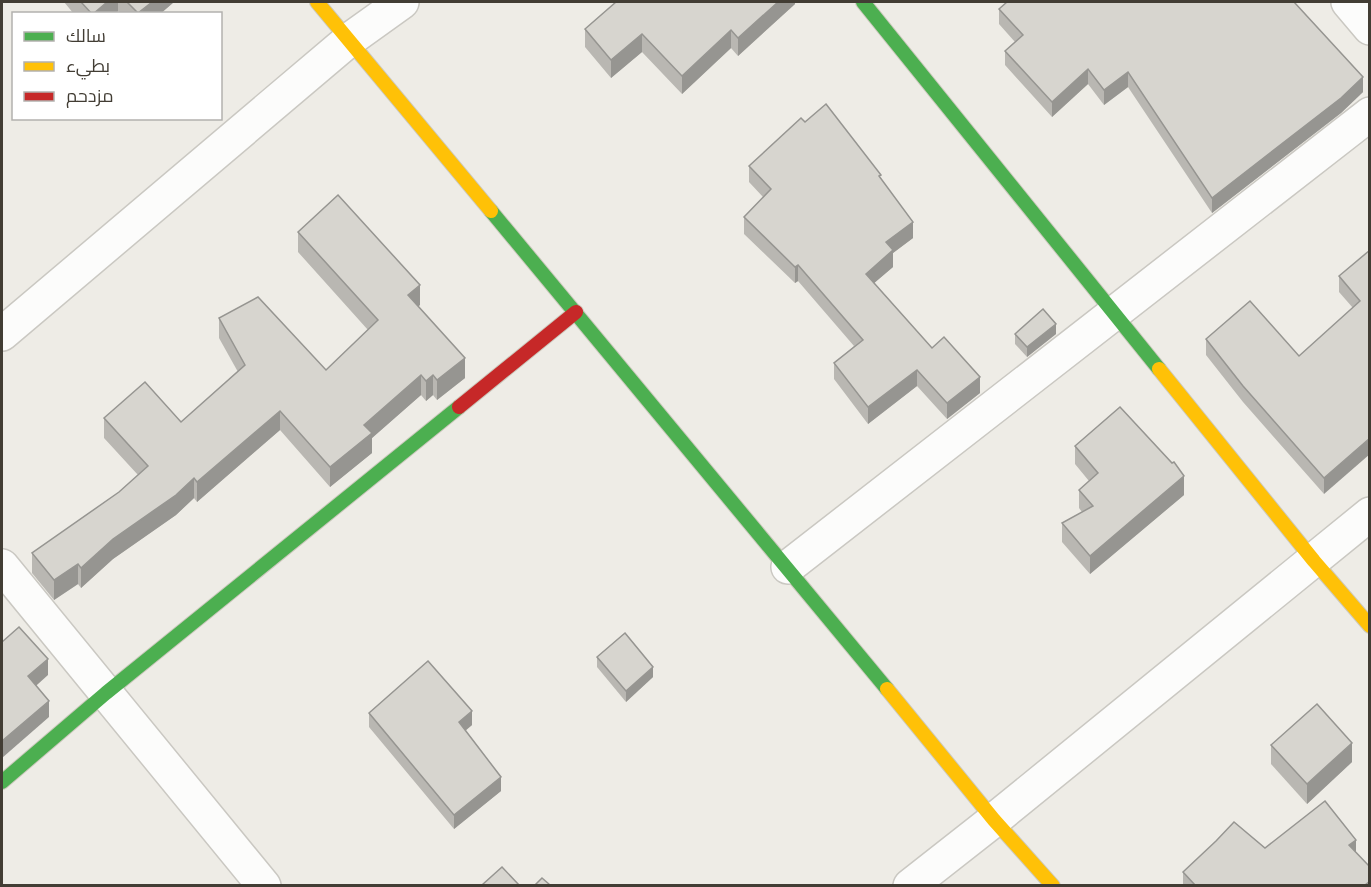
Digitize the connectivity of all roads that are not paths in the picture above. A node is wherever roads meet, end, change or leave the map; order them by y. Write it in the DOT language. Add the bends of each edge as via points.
graph roads {
  1 [pos="317,2"];
  2 [pos="402,2"];
  3 [pos="863,2"];
  4 [pos="1348,2"];
  5 [pos="1370,28"];
  6 [pos="349,40"];
  7 [pos="1370,114"];
  8 [pos="576,312"];
  9 [pos="1115,312"];
  10 [pos="2,334"];
  11 [pos="1370,514"];
  12 [pos="1314,561"];
  13 [pos="2,566"];
  14 [pos="788,567"];
  15 [pos="1370,626"];
  16 [pos="106,693"];
  17 [pos="2,782"];
  18 [pos="994,820"];
  19 [pos="264,885"];
  20 [pos="910,885"];
  21 [pos="1053,885"];
  1 -- 6 [label="street"];
  2 -- 6 [label="street"];
  3 -- 9 [label="street"];
  4 -- 5 [label="street"];
  6 -- 8 [label="street"];
  6 -- 10 [label="street"];
  7 -- 9 [label="street"];
  8 -- 14 [label="street"];
  8 -- 16 [label="street"];
  9 -- 12 [label="street"];
  9 -- 14 [label="street"];
  11 -- 12 [label="street"];
  12 -- 15 [label="street"];
  12 -- 18 [label="street"];
  13 -- 16 [label="street"];
  14 -- 18 [label="street"];
  16 -- 17 [label="street"];
  16 -- 19 [label="street"];
  18 -- 20 [label="street"];
  18 -- 21 [label="street"];
}
